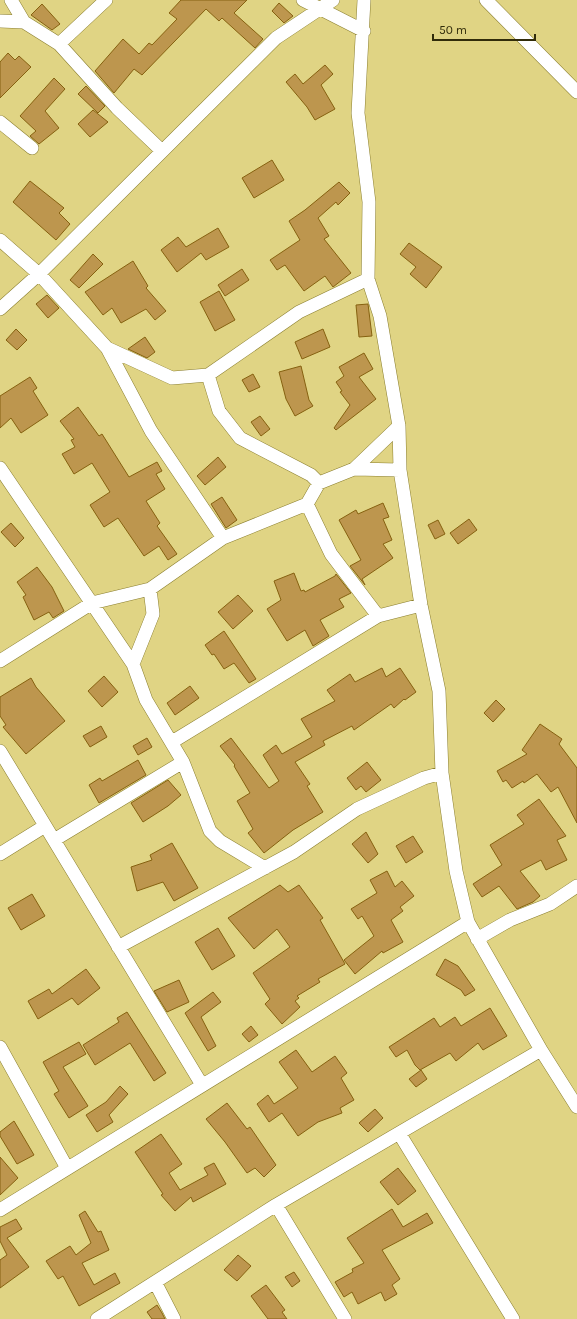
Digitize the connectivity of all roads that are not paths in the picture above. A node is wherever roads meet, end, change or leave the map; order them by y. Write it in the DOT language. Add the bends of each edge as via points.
graph roads {
  1 [pos="11,0"];
  2 [pos="106,0"];
  3 [pos="303,0"];
  4 [pos="333,0"];
  5 [pos="364,0"];
  6 [pos="486,0"];
  7 [pos="320,9"];
  8 [pos="0,21"];
  9 [pos="24,22"];
  10 [pos="364,31"];
  11 [pos="59,44"];
  12 [pos="577,92"];
  13 [pos="0,122"];
  14 [pos="32,148"];
  15 [pos="162,151"];
  16 [pos="0,240"];
  17 [pos="39,274"];
  18 [pos="368,279"];
  19 [pos="0,309"];
  20 [pos="107,348"];
  21 [pos="208,375"];
  22 [pos="398,426"];
  23 [pos="0,468"];
  24 [pos="354,469"];
  25 [pos="400,470"];
  26 [pos="319,483"];
  27 [pos="307,504"];
  28 [pos="223,538"];
  29 [pos="150,589"];
  30 [pos="92,603"];
  31 [pos="421,605"];
  32 [pos="378,616"];
  33 [pos="0,661"];
  34 [pos="133,664"];
  35 [pos="172,742"];
  36 [pos="0,751"];
  37 [pos="183,762"];
  38 [pos="442,773"];
  39 [pos="45,826"];
  40 [pos="54,840"];
  41 [pos="0,854"];
  42 [pos="265,868"];
  43 [pos="577,886"];
  44 [pos="468,922"];
  45 [pos="477,939"];
  46 [pos="118,947"];
  47 [pos="0,1047"];
  48 [pos="541,1050"];
  49 [pos="202,1085"];
  50 [pos="577,1107"];
  51 [pos="399,1133"];
  52 [pos="67,1168"];
  53 [pos="276,1205"];
  54 [pos="0,1210"];
  55 [pos="155,1282"];
  56 [pos="96,1319"];
  57 [pos="174,1319"];
  58 [pos="345,1319"];
  59 [pos="513,1319"];
  1 -- 9 [label="street"];
  2 -- 11 [label="street"];
  3 -- 7 [label="street"];
  4 -- 7 [label="street"];
  5 -- 10 [label="street"];
  6 -- 12 [label="street"];
  7 -- 10 [label="street"];
  7 -- 15 [label="street" via="276,38"];
  8 -- 9 [label="street"];
  9 -- 11 [label="street"];
  10 -- 18 [label="street" via="358,114 369,202"];
  11 -- 15 [label="street" via="117,108"];
  13 -- 14 [label="street"];
  15 -- 17 [label="street"];
  16 -- 17 [label="street"];
  17 -- 19 [label="street"];
  17 -- 20 [label="street"];
  18 -- 21 [label="street" via="299,312"];
  18 -- 22 [label="street" via="380,316"];
  20 -- 21 [label="street" via="172,378"];
  20 -- 28 [label="street" via="151,431"];
  21 -- 26 [label="street" via="219,411 240,438 310,475"];
  22 -- 24 [label="street"];
  22 -- 25 [label="street"];
  23 -- 30 [label="street"];
  24 -- 25 [label="street"];
  24 -- 26 [label="street"];
  25 -- 31 [label="street"];
  26 -- 27 [label="street"];
  27 -- 28 [label="street"];
  27 -- 32 [label="street" via="331,554"];
  28 -- 29 [label="street"];
  29 -- 30 [label="street"];
  29 -- 34 [label="street" via="153,614"];
  30 -- 33 [label="street"];
  30 -- 34 [label="street"];
  31 -- 32 [label="street"];
  31 -- 38 [label="street" via="439,691"];
  32 -- 35 [label="street"];
  34 -- 35 [label="street" via="146,700"];
  35 -- 37 [label="street"];
  36 -- 39 [label="street"];
  37 -- 40 [label="street"];
  37 -- 42 [label="street" via="210,831 220,841"];
  38 -- 42 [label="street" via="424,778 357,810"];
  38 -- 44 [label="street" via="456,871"];
  39 -- 40 [label="street"];
  39 -- 41 [label="street"];
  40 -- 46 [label="street"];
  42 -- 46 [label="street"];
  43 -- 45 [label="street" via="550,904 510,920"];
  44 -- 45 [label="street"];
  44 -- 49 [label="street"];
  45 -- 48 [label="street"];
  46 -- 49 [label="street"];
  47 -- 52 [label="street"];
  48 -- 50 [label="street"];
  48 -- 51 [label="street"];
  49 -- 52 [label="street"];
  51 -- 53 [label="street"];
  51 -- 59 [label="street"];
  52 -- 54 [label="street"];
  53 -- 55 [label="street"];
  53 -- 58 [label="street"];
  55 -- 56 [label="street"];
  55 -- 57 [label="street"];
}
